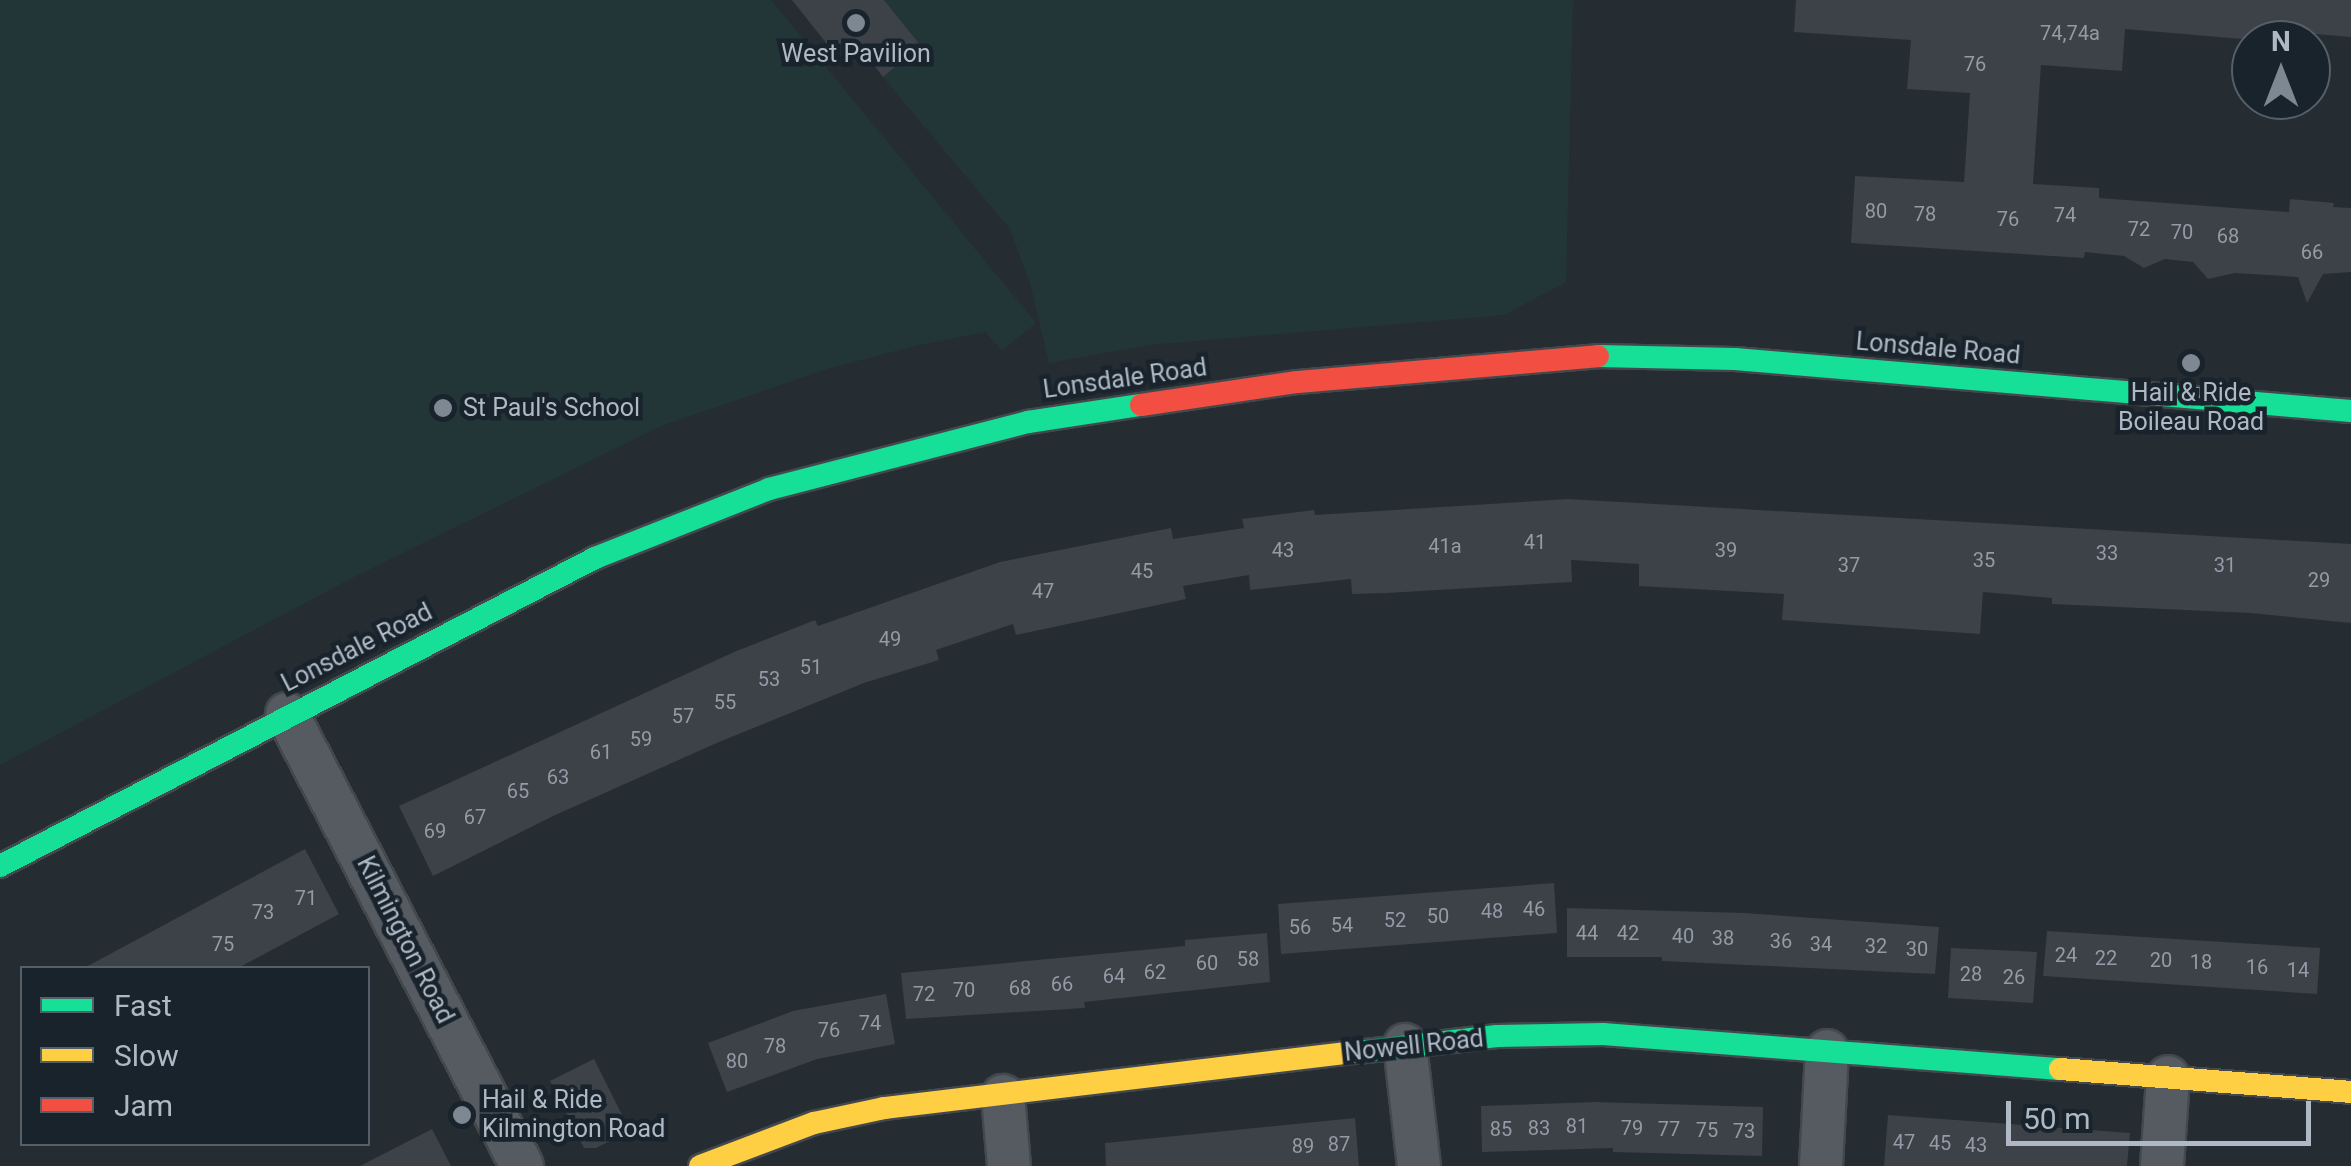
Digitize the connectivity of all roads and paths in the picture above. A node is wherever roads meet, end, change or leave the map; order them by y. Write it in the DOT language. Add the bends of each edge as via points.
graph roads {
  1 [pos="2351,411"];
  2 [pos="287,714"];
  3 [pos="0,866"];
  4 [pos="1406,1045"];
  5 [pos="1827,1051"];
  6 [pos="2168,1077"];
  7 [pos="2351,1092"];
  8 [pos="1003,1096"];
  9 [pos="522,1166"];
  10 [pos="700,1166"];
  11 [pos="1009,1166"];
  12 [pos="1419,1166"];
  13 [pos="1821,1166"];
  14 [pos="2162,1166"];
  1 -- 2 [label="main road, Lonsdale Road" via="1735,359 1612,356 1259,387 1028,422 769,490 595,558"];
  2 -- 3 [label="main road, Lonsdale Road"];
  2 -- 9 [label="street, Kilmington Road"];
  4 -- 5 [label="main road, Nowell Road" via="1603,1034"];
  4 -- 8 [label="main road, Nowell Road"];
  4 -- 12 [label="street"];
  5 -- 6 [label="main road, Nowell Road"];
  5 -- 13 [label="street"];
  6 -- 7 [label="main road, Nowell Road"];
  6 -- 14 [label="street"];
  8 -- 10 [label="main road, Nowell Road" via="848,1114"];
  8 -- 11 [label="street"];
}
